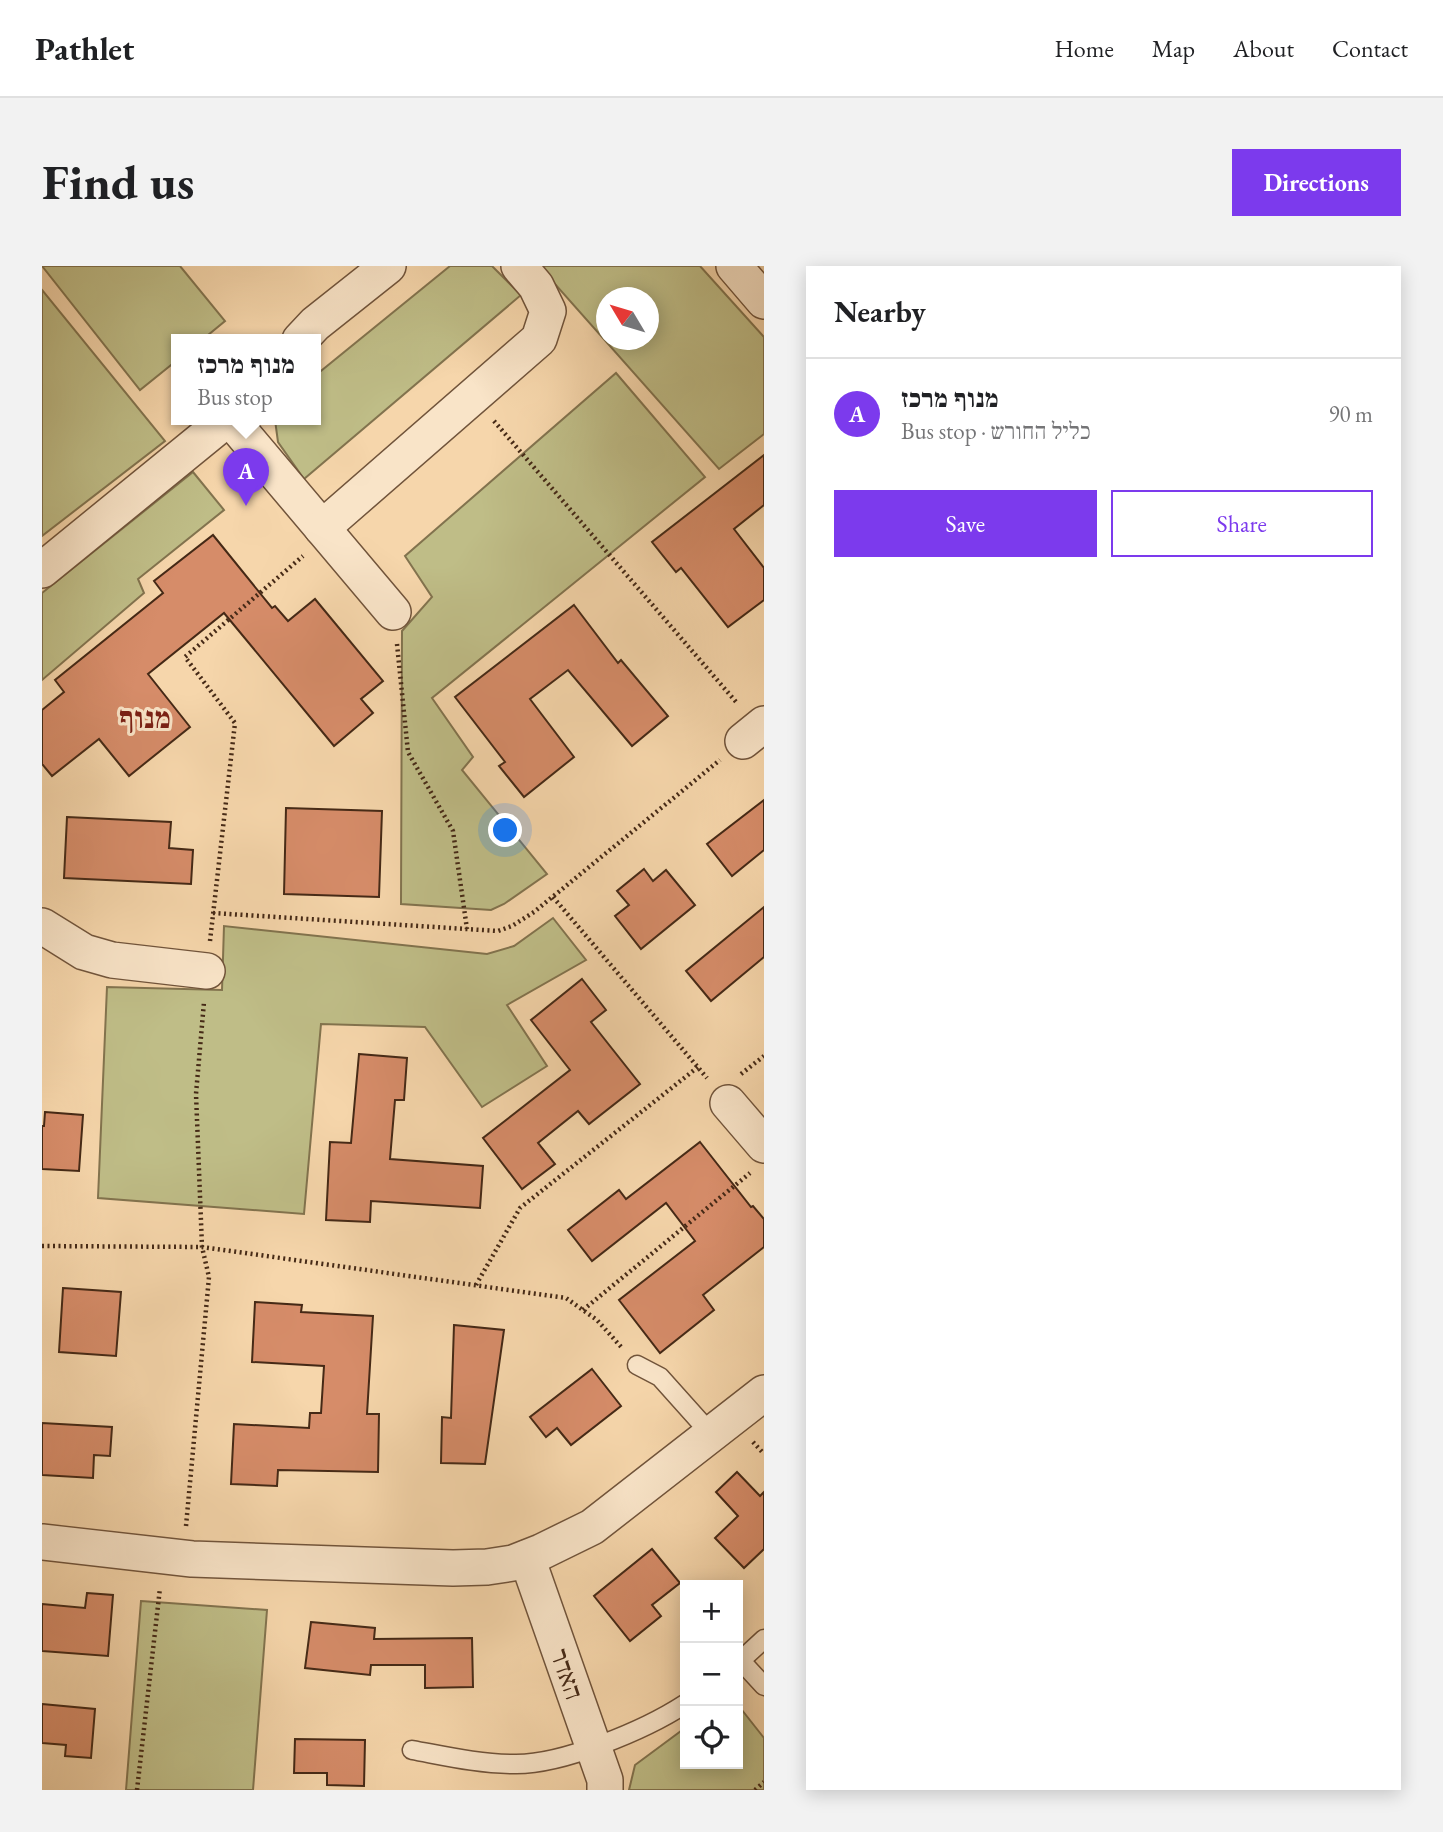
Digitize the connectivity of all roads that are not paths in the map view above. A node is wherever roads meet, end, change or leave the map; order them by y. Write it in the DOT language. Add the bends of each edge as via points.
graph roads {
  1 [pos="388,266"];
  2 [pos="519,266"];
  3 [pos="734,266"];
  4 [pos="764,301"];
  5 [pos="306,334"];
  6 [pos="223,425"];
  7 [pos="233,425"];
  8 [pos="325,531"];
  9 [pos="42,570"];
  10 [pos="393,612"];
  11 [pos="42,926"];
  12 [pos="207,971"];
  13 [pos="728,1103"];
  14 [pos="759,1158"];
  15 [pos="638,1365"];
  16 [pos="764,1393"];
  17 [pos="711,1434"];
  18 [pos="42,1542"];
  19 [pos="527,1558"];
  20 [pos="764,1639"];
  21 [pos="743,1658"];
  22 [pos="743,1666"];
  23 [pos="764,1686"];
  24 [pos="682,1706"];
  25 [pos="593,1747"];
  26 [pos="412,1750"];
  27 [pos="604,1790"];
  1 -- 5 [label="street"];
  2 -- 8 [label="street" via="548,311 539,338"];
  3 -- 4 [label="street"];
  6 -- 9 [label="street"];
  7 -- 8 [label="street"];
  8 -- 10 [label="street"];
  11 -- 12 [label="street" via="84,951 112,960"];
  13 -- 14 [label="street"];
  15 -- 17 [label="lane" via="660,1377"];
  16 -- 17 [label="street"];
  17 -- 19 [label="street" via="592,1527"];
  18 -- 19 [label="street" via="173,1557 453,1568"];
  19 -- 25 [label="street, האדר"];
  20 -- 21 [label="lane"];
  22 -- 23 [label="lane"];
  24 -- 25 [label="lane" via="645,1728"];
  25 -- 26 [label="lane" via="517,1764"];
  25 -- 27 [label="street, האדר"];
}
